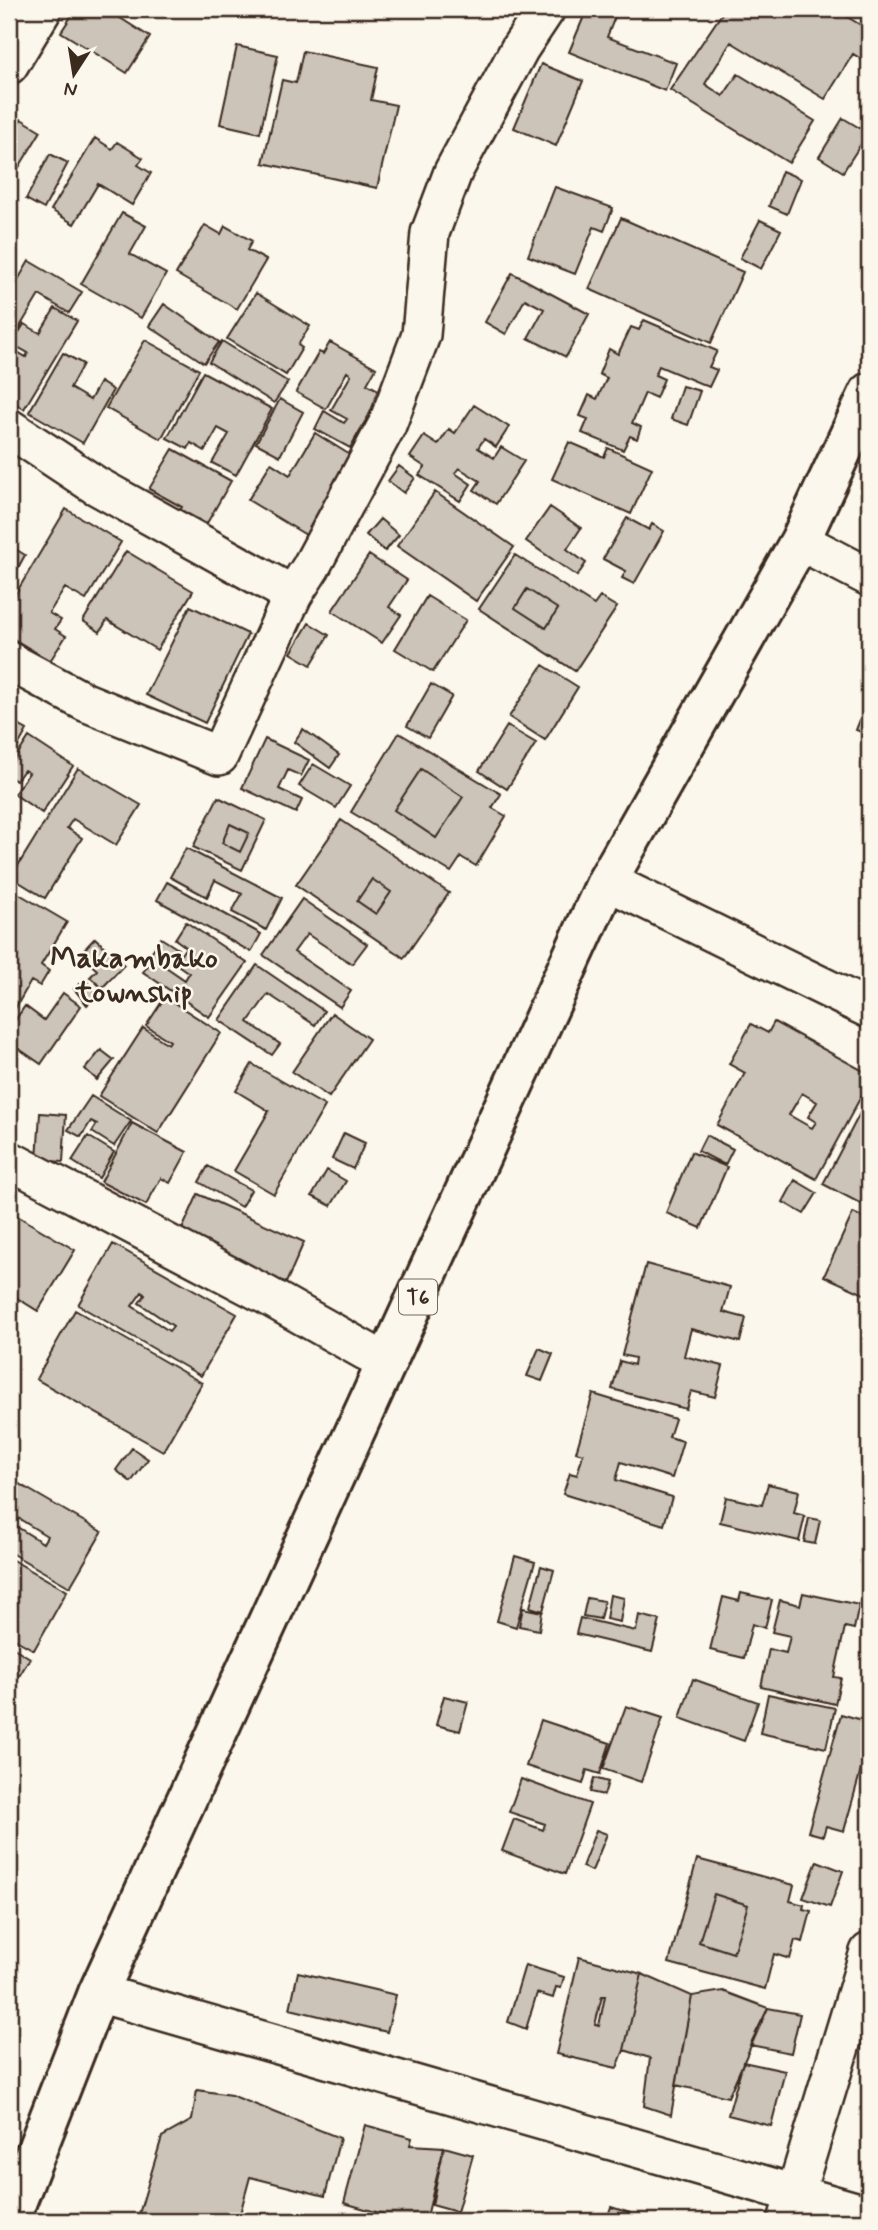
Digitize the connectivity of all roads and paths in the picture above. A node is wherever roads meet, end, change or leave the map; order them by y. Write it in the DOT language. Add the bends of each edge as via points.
graph roads {
  1 [pos="43,9"];
  2 [pos="545,9"];
  3 [pos="9,65"];
  4 [pos="869,393"];
  5 [pos="9,428"];
  6 [pos="800,541"];
  7 [pos="869,577"];
  8 [pos="293,595"];
  9 [pos="9,661"];
  10 [pos="607,881"];
  11 [pos="869,1009"];
  12 [pos="9,1160"];
  13 [pos="387,1363"];
  14 [pos="869,1952"];
  15 [pos="98,1993"];
  16 [pos="792,2208"];
  17 [pos="869,2215"];
  18 [pos="9,2221"];
  1 -- 3 [label="street"];
  2 -- 8 [label="street" via="453,172 430,233 421,335 402,386 387,425"];
  4 -- 6 [label="highway, T6"];
  5 -- 8 [label="street" via="95,485"];
  6 -- 7 [label="street"];
  6 -- 10 [label="highway, T6"];
  8 -- 9 [label="street" via="219,756 85,702"];
  10 -- 11 [label="street"];
  10 -- 13 [label="highway, T6"];
  12 -- 13 [label="street"];
  13 -- 15 [label="highway, T6"];
  14 -- 16 [label="street"];
  15 -- 16 [label="street"];
  15 -- 18 [label="highway, T6"];
  16 -- 17 [label="street"];
}
